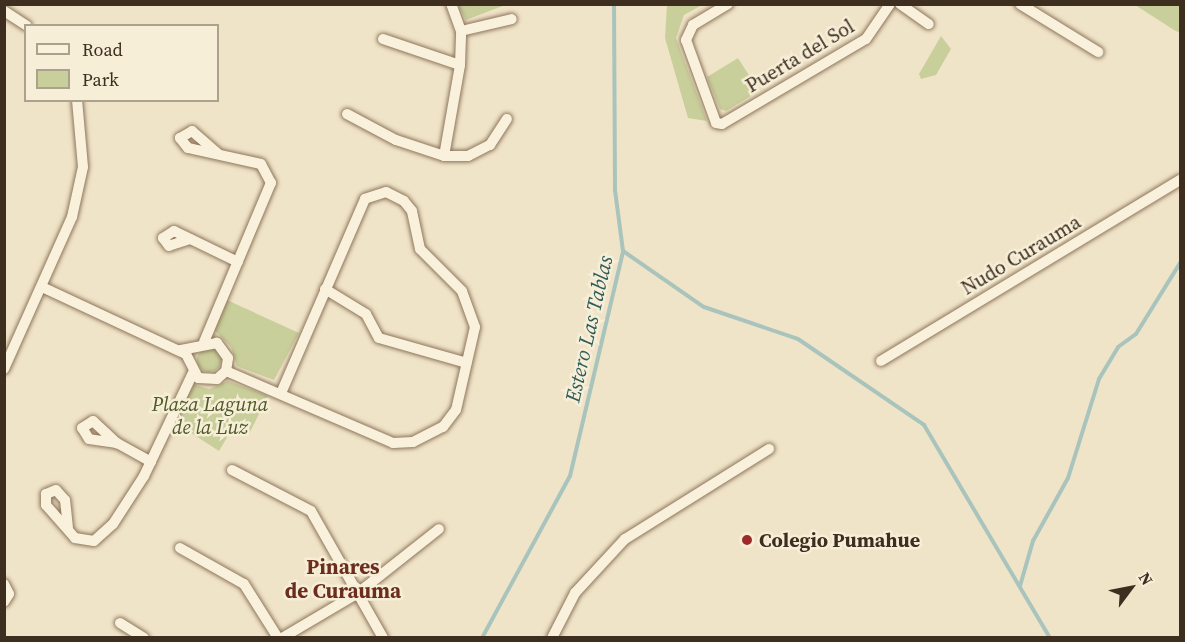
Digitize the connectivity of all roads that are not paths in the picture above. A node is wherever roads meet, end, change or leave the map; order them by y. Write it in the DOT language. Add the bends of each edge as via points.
graph roads {
  1 [pos="451,4"];
  2 [pos="728,4"];
  3 [pos="890,4"];
  4 [pos="900,4"];
  5 [pos="1020,4"];
  6 [pos="4,11"];
  7 [pos="512,19"];
  8 [pos="24,24"];
  9 [pos="929,24"];
  10 [pos="461,31"];
  11 [pos="383,39"];
  12 [pos="1098,52"];
  13 [pos="460,65"];
  14 [pos="77,102"];
  15 [pos="347,114"];
  16 [pos="507,119"];
  17 [pos="218,154"];
  18 [pos="444,156"];
  19 [pos="1180,180"];
  20 [pos="190,239"];
  21 [pos="238,262"];
  22 [pos="42,287"];
  23 [pos="325,289"];
  24 [pos="204,342"];
  25 [pos="180,350"];
  26 [pos="881,361"];
  27 [pos="467,363"];
  28 [pos="4,369"];
  29 [pos="226,371"];
  30 [pos="193,373"];
  31 [pos="281,393"];
  32 [pos="117,444"];
  33 [pos="769,449"];
  34 [pos="151,462"];
  35 [pos="232,470"];
  36 [pos="68,528"];
  37 [pos="439,529"];
  38 [pos="180,548"];
  39 [pos="4,584"];
  40 [pos="358,593"];
  41 [pos="4,602"];
  42 [pos="120,623"];
  43 [pos="144,638"];
  44 [pos="280,638"];
  45 [pos="383,638"];
  46 [pos="552,638"];
  1 -- 10 [label="street"];
  2 -- 3 [label="street, Puerta del Sol" via="693,26 686,40 716,123 722,124 866,39"];
  4 -- 9 [label="street"];
  5 -- 12 [label="street"];
  6 -- 8 [label="street"];
  7 -- 10 [label="street"];
  10 -- 13 [label="street"];
  11 -- 13 [label="street"];
  13 -- 18 [label="street"];
  14 -- 22 [label="street" via="83,167 72,217"];
  15 -- 18 [label="street" via="396,140"];
  16 -- 18 [label="street" via="490,145 468,156"];
  17 -- 21 [label="street" via="261,164 271,183"];
  19 -- 26 [label="street, Nudo Curauma"];
  20 -- 21 [label="street"];
  21 -- 24 [label="street"];
  22 -- 25 [label="street"];
  22 -- 28 [label="street"];
  23 -- 27 [label="street" via="366,314 379,338"];
  23 -- 27 [label="street" via="365,199 386,192 404,201 412,211 420,249 462,291 475,327"];
  23 -- 31 [label="street"];
  24 -- 25 [label="street" via="190,352"];
  24 -- 29 [label="street" via="222,347 228,358"];
  25 -- 30 [label="street" via="188,356"];
  27 -- 31 [label="street" via="456,410 443,427 413,442 393,443"];
  29 -- 30 [label="street" via="210,381"];
  29 -- 31 [label="street"];
  30 -- 34 [label="street"];
  32 -- 34 [label="street"];
  33 -- 46 [label="street" via="625,538 574,593"];
  34 -- 36 [label="street" via="113,524 94,541 75,538"];
  35 -- 40 [label="street" via="311,511"];
  37 -- 40 [label="street"];
  38 -- 44 [label="street" via="237,577"];
  39 -- 41 [label="street" via="9,594"];
  40 -- 44 [label="street"];
  40 -- 45 [label="street"];
  42 -- 43 [label="street"];
}
